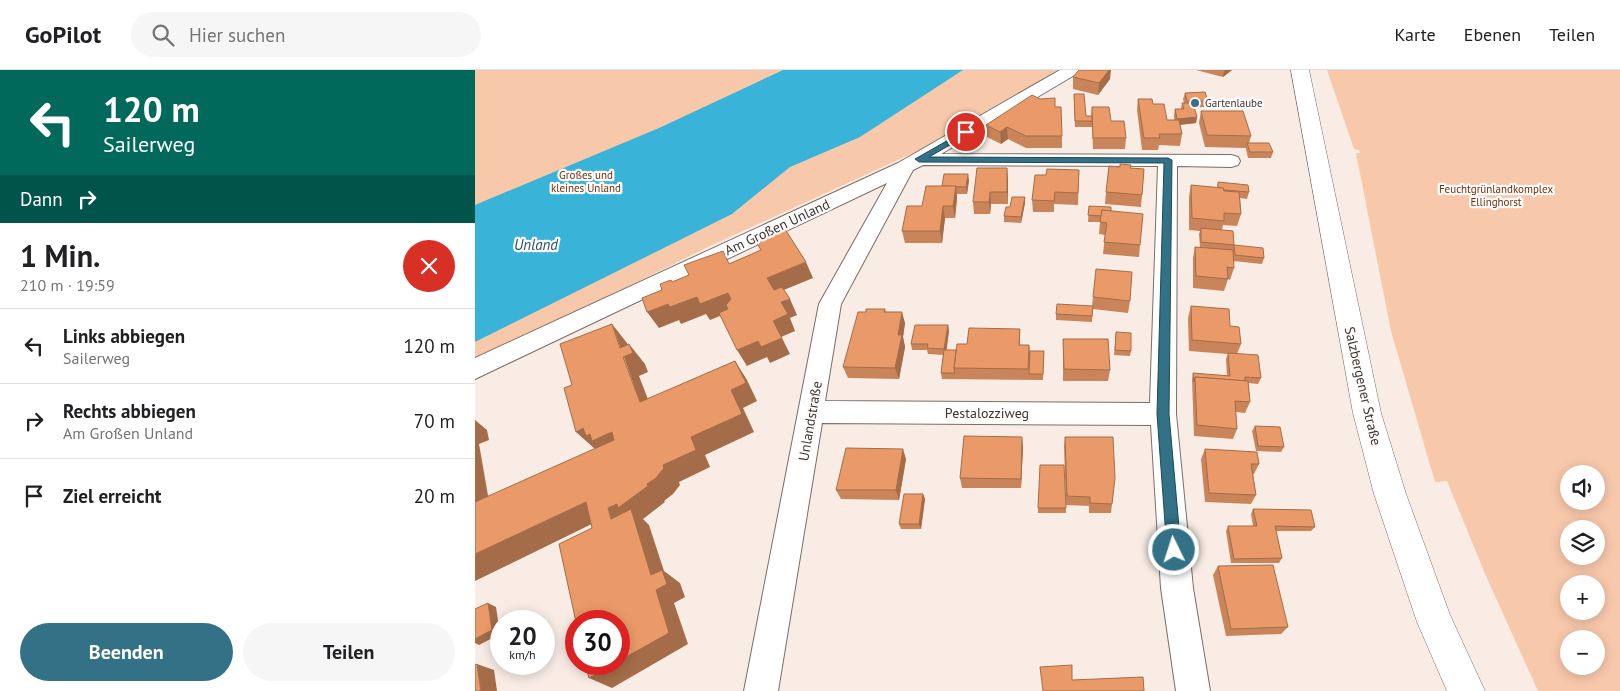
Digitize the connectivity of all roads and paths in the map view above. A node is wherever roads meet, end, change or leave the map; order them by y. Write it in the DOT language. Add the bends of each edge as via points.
graph roads {
  1 [pos="1072,70"];
  2 [pos="1300,70"];
  3 [pos="1168,160"];
  4 [pos="1231,161"];
  5 [pos="912,163"];
  6 [pos="475,369"];
  7 [pos="812,412"];
  8 [pos="1163,414"];
  9 [pos="761,691"];
  10 [pos="1193,691"];
  11 [pos="1466,691"];
  1 -- 5 [label="street, Am Großen Unland"];
  2 -- 11 [label="main road, Salzbergener Straße" via="1370,422 1390,494 1435,622"];
  3 -- 4 [label="street"];
  3 -- 5 [label="street"];
  3 -- 8 [label="street"];
  5 -- 6 [label="street, Am Großen Unland"];
  5 -- 7 [label="street, Unlandstraße" via="830,304"];
  7 -- 8 [label="street, Pestalozziweg"];
  7 -- 9 [label="street, Unlandstraße"];
  8 -- 10 [label="street" via="1177,588"];
}
